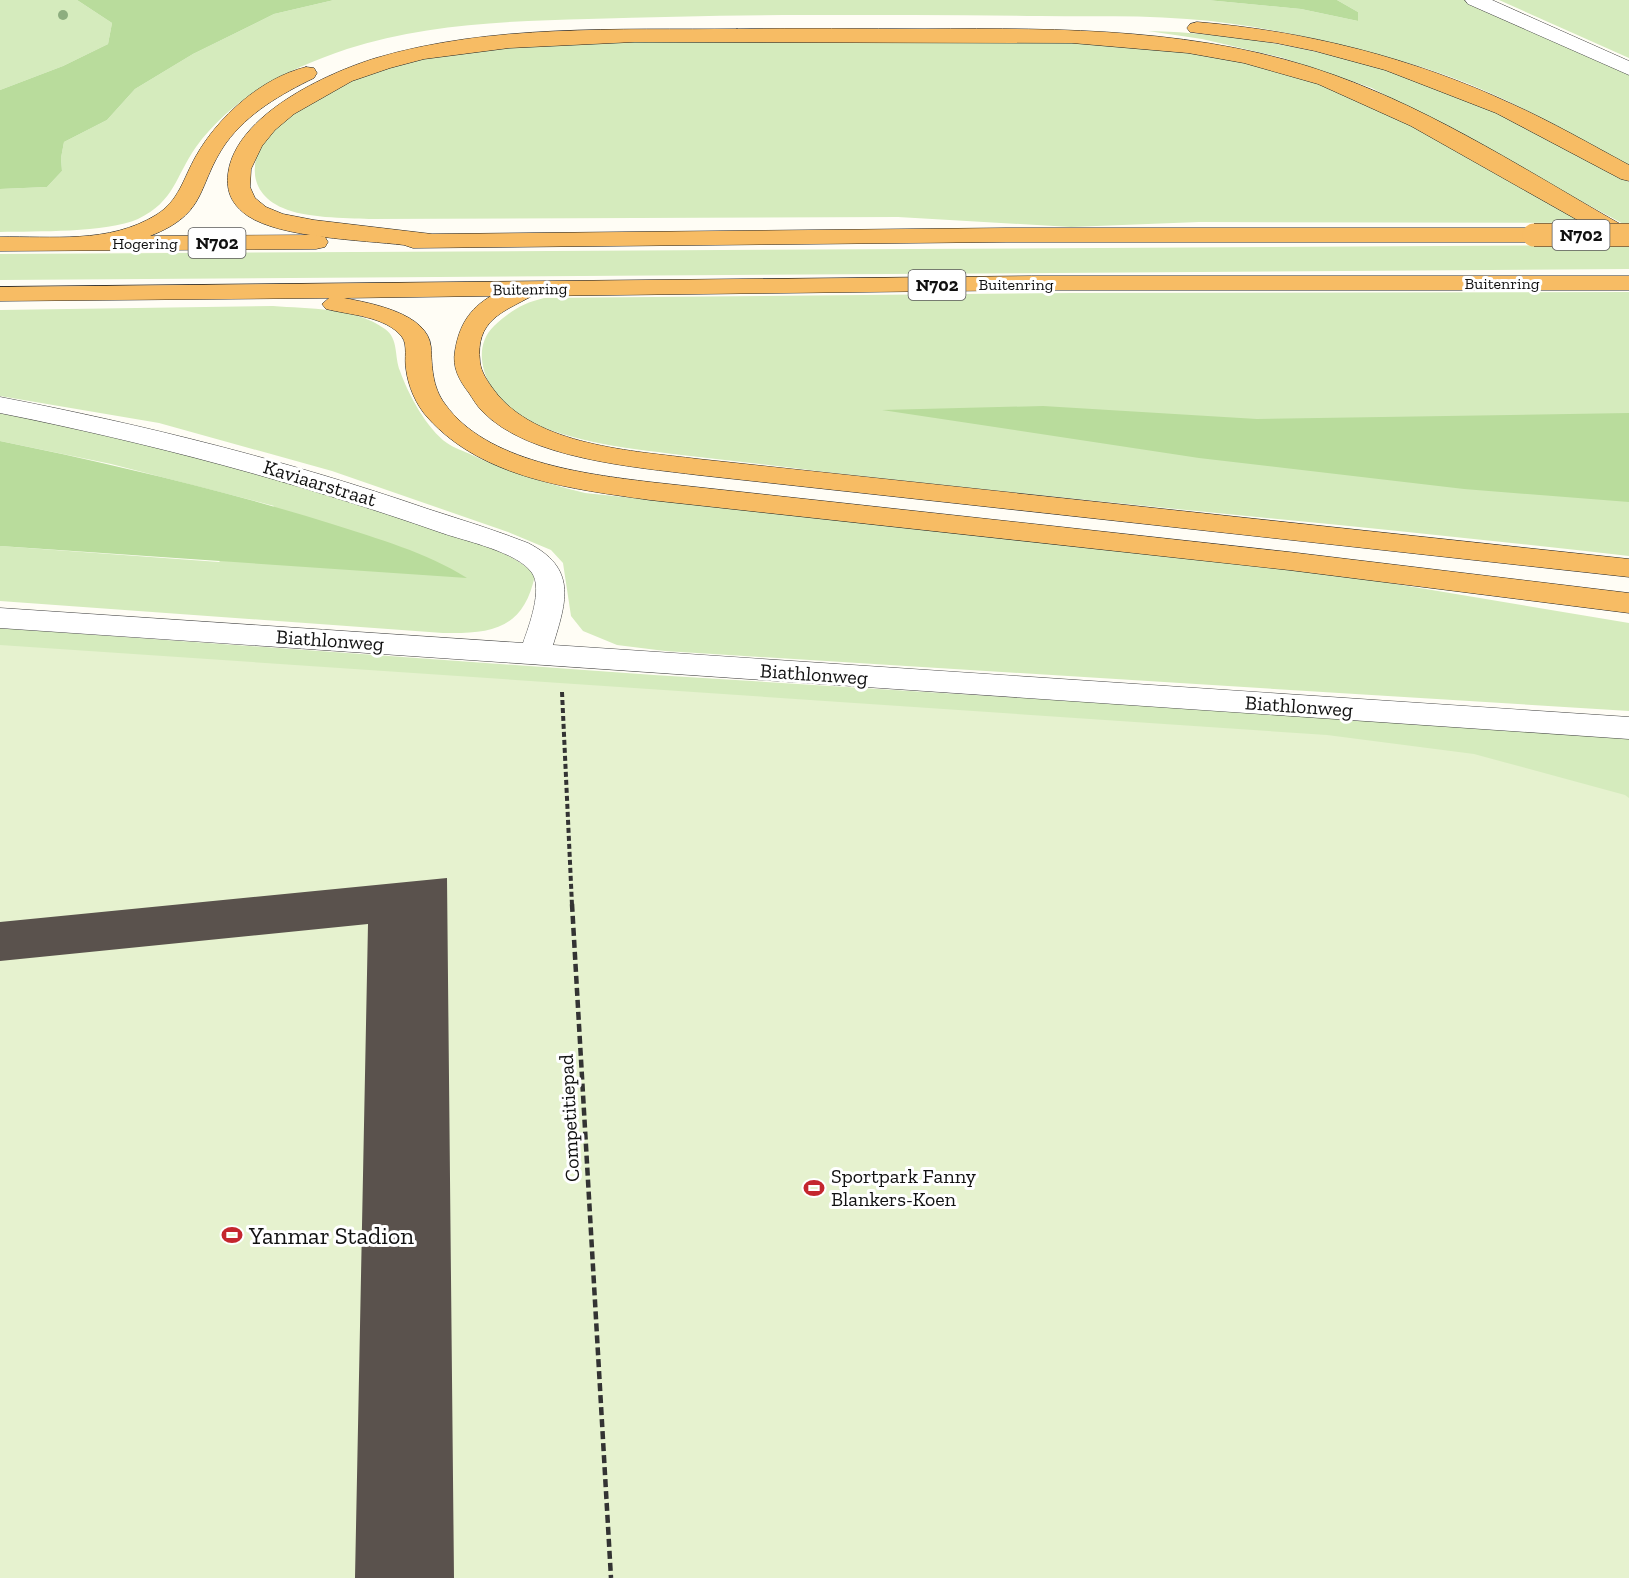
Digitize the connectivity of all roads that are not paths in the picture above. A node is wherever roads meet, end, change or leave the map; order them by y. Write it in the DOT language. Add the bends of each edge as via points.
graph roads {
  1 [pos="1475,0"];
  2 [pos="1629,69"];
  3 [pos="1629,174"];
  4 [pos="1629,237"];
  5 [pos="434,241"];
  6 [pos="102,243"];
  7 [pos="0,244"];
  8 [pos="1622,283"];
  9 [pos="528,290"];
  10 [pos="259,292"];
  11 [pos="0,294"];
  12 [pos="0,405"];
  13 [pos="1629,568"];
  14 [pos="1629,603"];
  15 [pos="0,618"];
  16 [pos="535,654"];
  17 [pos="1629,728"];
  1 -- 2 [label="street"];
  3 -- 6 [label="highway" via="1506,109 1443,83 1343,52 1246,33 1088,22 899,19 536,25 461,32 386,46 349,56 292,80 228,125 213,144 189,198 175,212 144,230"];
  4 -- 5 [label="highway, N702, bridge" via="994,236"];
  4 -- 5 [label="highway" via="1425,123 1334,81 1233,54 1121,39 700,35 544,39 461,48 398,60 322,87 268,124 252,142 242,162 237,190 253,209 267,217 309,227"];
  5 -- 6 [label="highway, Hogering / N702"];
  6 -- 7 [label="highway, Hogering / N702"];
  8 -- 9 [label="highway, Buitenring / N702"];
  9 -- 10 [label="highway, Buitenring / N702"];
  9 -- 13 [label="highway" via="494,306 473,323 466,365 479,392 502,416 548,439 583,449 698,467"];
  10 -- 11 [label="highway, N702"];
  10 -- 14 [label="highway" via="373,312 406,328 416,339 426,394 454,429 501,458 557,476 602,485"];
  12 -- 16 [label="street, Kaviaarstraat" via="118,428 270,467 514,549 546,571 550,587"];
  15 -- 16 [label="street, Biathlonweg"];
  16 -- 17 [label="street, Biathlonweg"];
}
